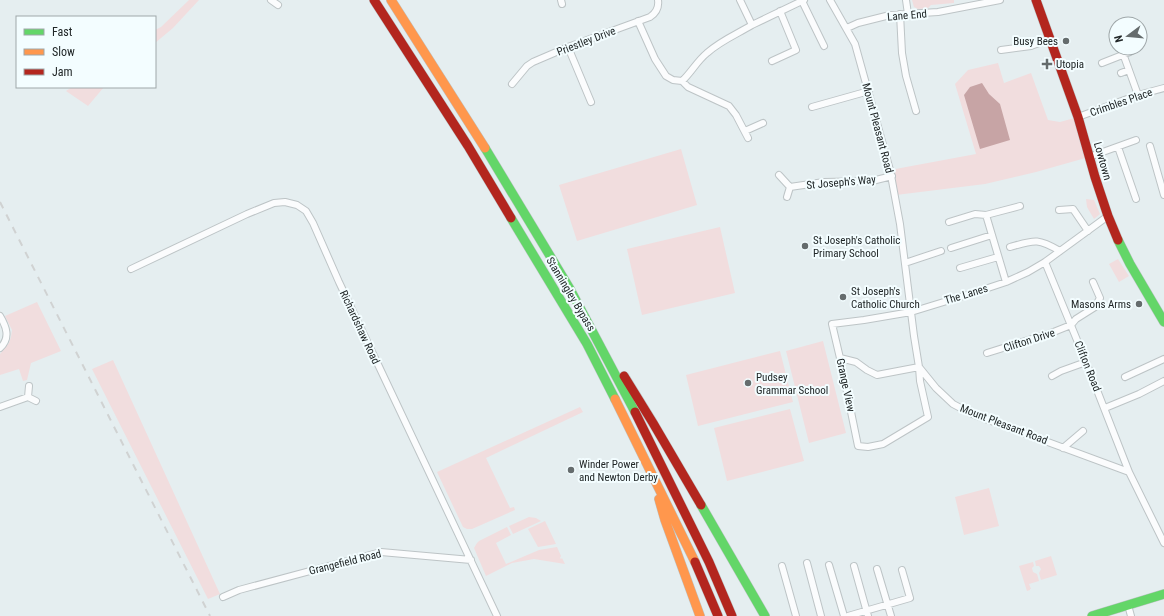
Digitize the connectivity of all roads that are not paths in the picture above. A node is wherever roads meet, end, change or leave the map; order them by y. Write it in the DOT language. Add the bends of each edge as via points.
graph roads {
  1 [pos="270,0"];
  2 [pos="374,0"];
  3 [pos="391,0"];
  4 [pos="658,0"];
  5 [pos="740,0"];
  6 [pos="803,0"];
  7 [pos="830,0"];
  8 [pos="906,0"];
  9 [pos="1000,0"];
  10 [pos="1036,0"];
  11 [pos="278,5"];
  12 [pos="780,11"];
  13 [pos="900,14"];
  14 [pos="908,14"];
  15 [pos="638,22"];
  16 [pos="752,25"];
  17 [pos="847,28"];
  18 [pos="1050,39"];
  19 [pos="824,46"];
  20 [pos="568,47"];
  21 [pos="1001,50"];
  22 [pos="1121,56"];
  23 [pos="1127,56"];
  24 [pos="772,61"];
  25 [pos="1102,63"];
  26 [pos="1129,70"];
  27 [pos="1121,73"];
  28 [pos="682,81"];
  29 [pos="512,84"];
  30 [pos="1164,88"];
  31 [pos="869,91"];
  32 [pos="1138,95"];
  33 [pos="591,102"];
  34 [pos="812,107"];
  35 [pos="916,111"];
  36 [pos="1078,117"];
  37 [pos="764,124"];
  38 [pos="745,132"];
  39 [pos="748,138"];
  40 [pos="1136,140"];
  41 [pos="1150,146"];
  42 [pos="1118,147"];
  43 [pos="1089,157"];
  44 [pos="779,175"];
  45 [pos="892,176"];
  46 [pos="790,187"];
  47 [pos="1164,195"];
  48 [pos="787,197"];
  49 [pos="1136,200"];
  50 [pos="1020,206"];
  51 [pos="1059,210"];
  52 [pos="986,215"];
  53 [pos="1108,216"];
  54 [pos="949,222"];
  55 [pos="1088,231"];
  56 [pos="992,235"];
  57 [pos="951,248"];
  58 [pos="1010,248"];
  59 [pos="941,251"];
  60 [pos="1060,251"];
  61 [pos="998,257"];
  62 [pos="1045,262"];
  63 [pos="905,263"];
  64 [pos="960,268"];
  65 [pos="131,270"];
  66 [pos="1006,282"];
  67 [pos="1093,282"];
  68 [pos="570,289"];
  69 [pos="911,312"];
  70 [pos="0,316"];
  71 [pos="1164,322"];
  72 [pos="832,324"];
  73 [pos="1071,325"];
  74 [pos="0,348"];
  75 [pos="987,353"];
  76 [pos="840,358"];
  77 [pos="1164,359"];
  78 [pos="1086,362"];
  79 [pos="919,366"];
  80 [pos="1052,376"];
  81 [pos="1125,377"];
  82 [pos="1164,381"];
  83 [pos="29,386"];
  84 [pos="28,397"];
  85 [pos="36,401"];
  86 [pos="0,407"];
  87 [pos="1105,408"];
  88 [pos="1083,431"];
  89 [pos="1063,448"];
  90 [pos="652,472"];
  91 [pos="1129,472"];
  92 [pos="1164,543"];
  93 [pos="470,560"];
  94 [pos="806,563"];
  95 [pos="829,565"];
  96 [pos="782,566"];
  97 [pos="854,566"];
  98 [pos="877,569"];
  99 [pos="902,570"];
  100 [pos="1164,594"];
  101 [pos="222,597"];
  102 [pos="887,605"];
  103 [pos="1128,605"];
  104 [pos="867,613"];
  105 [pos="497,616"];
  106 [pos="700,616"];
  107 [pos="718,616"];
  108 [pos="732,616"];
  109 [pos="765,616"];
  110 [pos="796,616"];
  111 [pos="821,616"];
  112 [pos="844,616"];
  113 [pos="848,616"];
  114 [pos="891,616"];
  115 [pos="1092,616"];
  116 [pos="1131,616"];
  1 -- 11 [label="street"];
  2 -- 90 [label="main road, Stanningley Bypass" via="468,146 587,344"];
  3 -- 68 [label="main road, Stanningley Bypass" via="483,144"];
  4 -- 15 [label="street, Priestley Drive" via="654,14"];
  5 -- 16 [label="street"];
  6 -- 12 [label="street"];
  6 -- 19 [label="street"];
  7 -- 17 [label="street"];
  8 -- 14 [label="street"];
  9 -- 14 [label="street, Lane End" via="945,11"];
  10 -- 18 [label="main road, Lowtown"];
  12 -- 16 [label="street"];
  12 -- 24 [label="street" via="796,50"];
  13 -- 14 [label="street, Lane End"];
  13 -- 17 [label="street, Lane End" via="865,21"];
  13 -- 35 [label="street" via="902,53"];
  15 -- 20 [label="street, Priestley Drive"];
  15 -- 28 [label="street" via="666,76"];
  16 -- 28 [label="street" via="706,53"];
  17 -- 31 [label="street, Mount Pleasant Road" via="855,44"];
  18 -- 21 [label="street" via="1031,46"];
  18 -- 36 [label="main road, Lowtown"];
  20 -- 29 [label="street, Priestley Drive" via="532,62"];
  20 -- 33 [label="street"];
  22 -- 25 [label="street"];
  23 -- 26 [label="street"];
  26 -- 27 [label="street"];
  26 -- 32 [label="street"];
  28 -- 38 [label="street" via="688,87 729,106"];
  30 -- 32 [label="street, Crimbles Place"];
  31 -- 34 [label="street"];
  31 -- 45 [label="street, Mount Pleasant Road"];
  32 -- 36 [label="street, Crimbles Place"];
  36 -- 43 [label="main road, Lowtown"];
  37 -- 38 [label="street"];
  38 -- 39 [label="street"];
  40 -- 42 [label="street"];
  41 -- 47 [label="street"];
  42 -- 43 [label="street"];
  42 -- 49 [label="street"];
  43 -- 53 [label="main road, Lowtown"];
  44 -- 46 [label="street, St Joseph's Way"];
  45 -- 46 [label="street, St Joseph's Way" via="872,181 824,182"];
  45 -- 63 [label="street, Mount Pleasant Road"];
  46 -- 48 [label="street, St Joseph's Way"];
  50 -- 52 [label="street"];
  51 -- 55 [label="street" via="1073,209"];
  52 -- 54 [label="street" via="975,214"];
  52 -- 56 [label="street"];
  53 -- 55 [label="street, The Lanes"];
  53 -- 71 [label="main road, Lowtown" via="1130,264"];
  55 -- 60 [label="street, The Lanes"];
  56 -- 57 [label="street"];
  56 -- 61 [label="street"];
  58 -- 60 [label="street" via="1034,240"];
  59 -- 63 [label="street"];
  60 -- 62 [label="street, The Lanes"];
  61 -- 64 [label="street"];
  61 -- 66 [label="street"];
  62 -- 66 [label="street, The Lanes"];
  62 -- 73 [label="street, Clifton Road"];
  63 -- 69 [label="street, Mount Pleasant Road"];
  65 -- 93 [label="street, Richardshaw Road" via="274,203 297,205 306,211"];
  66 -- 69 [label="street, The Lanes"];
  67 -- 73 [label="street, Clifton Drive" via="1100,298 1095,307"];
  68 -- 108 [label="main road, Stanningley Bypass" via="642,425 709,562"];
  68 -- 109 [label="main road" via="653,423"];
  69 -- 72 [label="street, The Lanes"];
  69 -- 79 [label="street, Mount Pleasant Road"];
  70 -- 74 [label="street" via="6,325 7,336"];
  72 -- 76 [label="street, Grange View"];
  73 -- 75 [label="street, Clifton Drive"];
  73 -- 78 [label="street, Clifton Road"];
  76 -- 79 [label="street" via="856,362 876,375"];
  76 -- 79 [label="street, Grange View" via="858,446 883,444 928,417"];
  77 -- 81 [label="street"];
  78 -- 80 [label="street"];
  78 -- 87 [label="street, Clifton Road"];
  79 -- 89 [label="street, Mount Pleasant Road" via="936,388 953,404 972,414"];
  82 -- 87 [label="street"];
  83 -- 84 [label="street"];
  84 -- 85 [label="street"];
  84 -- 86 [label="street"];
  87 -- 91 [label="street, Clifton Road"];
  88 -- 89 [label="street"];
  89 -- 91 [label="street, Mount Pleasant Road"];
  90 -- 106 [label="main road" via="665,520"];
  90 -- 107 [label="main road, Stanningley Bypass" via="692,554"];
  91 -- 92 [label="street"];
  93 -- 101 [label="street, Grangefield Road" via="381,552 239,590"];
  93 -- 105 [label="street, Richardshaw Road"];
  94 -- 111 [label="street"];
  95 -- 112 [label="street"];
  96 -- 110 [label="street"];
  97 -- 104 [label="street"];
  98 -- 102 [label="street"];
  99 -- 102 [label="street" via="910,598"];
  100 -- 103 [label="main road"];
  102 -- 104 [label="street"];
  102 -- 114 [label="street"];
  103 -- 115 [label="main road"];
  103 -- 116 [label="street"];
  104 -- 113 [label="street"];
}
